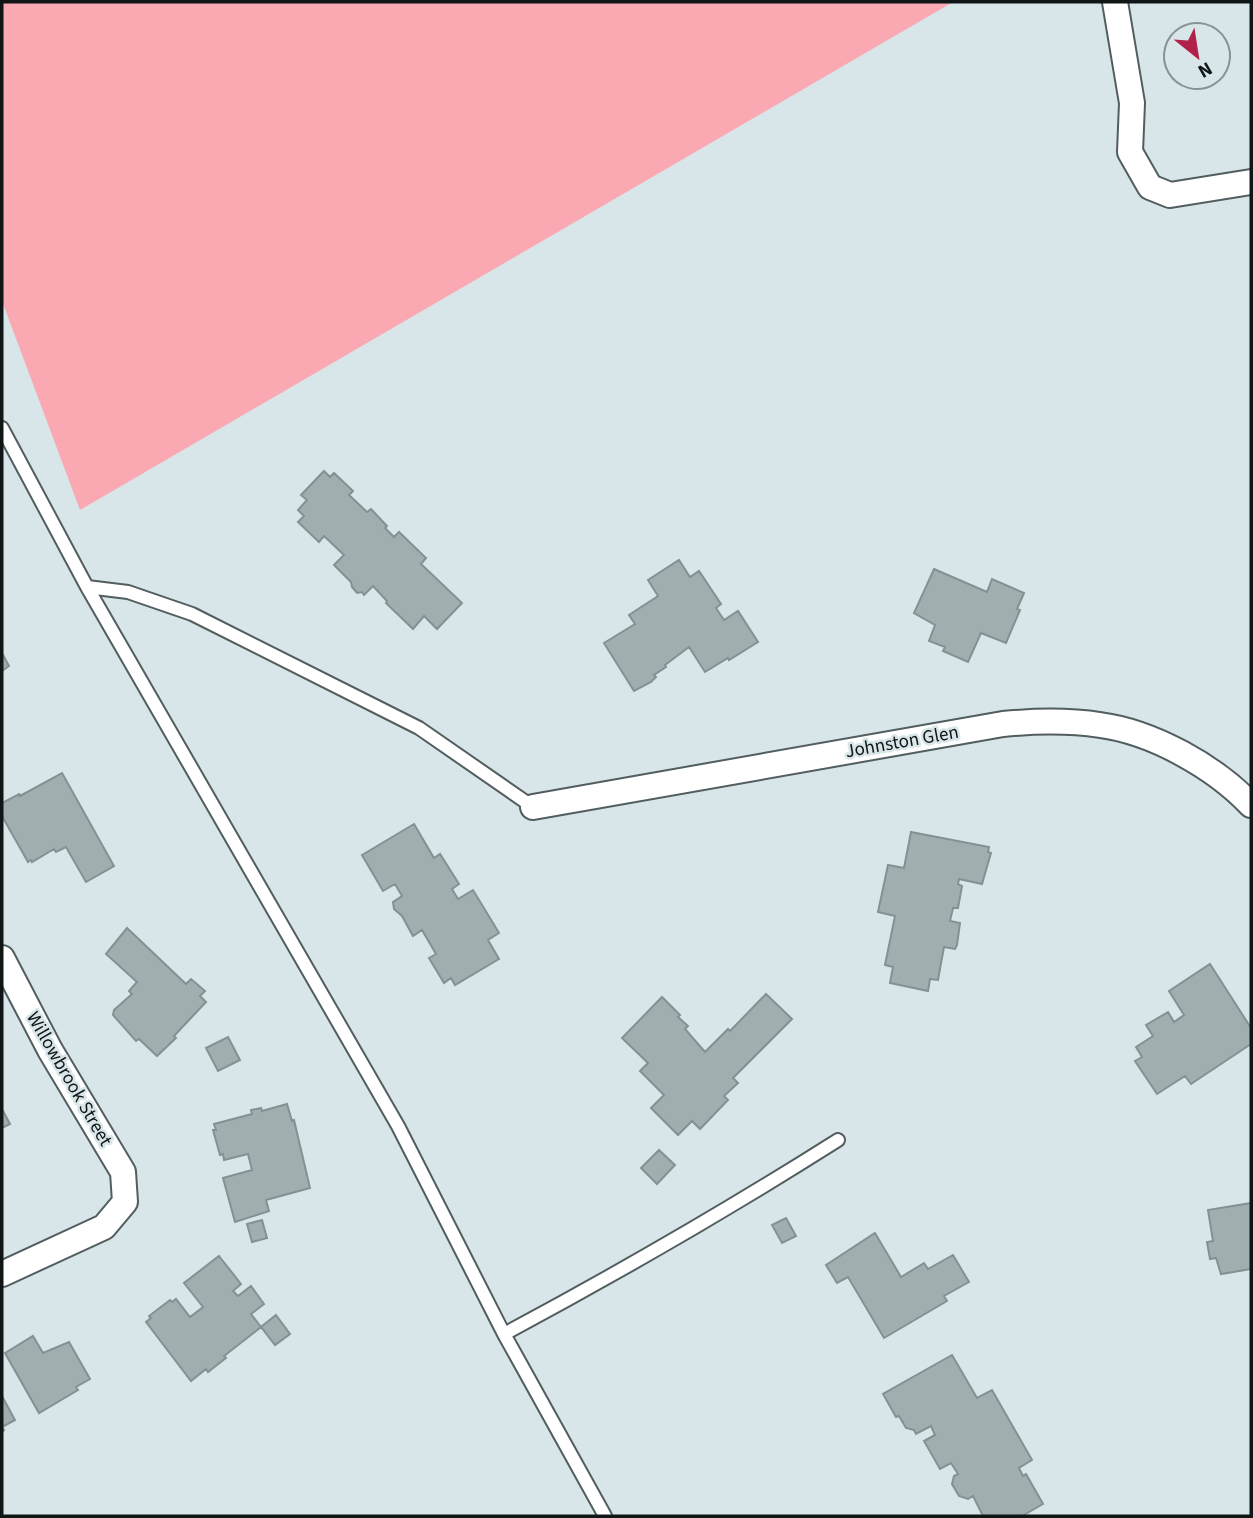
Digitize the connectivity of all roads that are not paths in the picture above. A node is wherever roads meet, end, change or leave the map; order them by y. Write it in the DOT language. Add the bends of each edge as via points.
graph roads {
  1 [pos="1115,2"];
  2 [pos="1251,181"];
  3 [pos="2,428"];
  4 [pos="88,587"];
  5 [pos="1251,805"];
  6 [pos="533,807"];
  7 [pos="2,958"];
  8 [pos="838,1140"];
  9 [pos="2,1274"];
  10 [pos="504,1334"];
  11 [pos="605,1516"];
  1 -- 2 [label="street" via="1132,103 1130,152 1150,187 1170,195"];
  3 -- 4 [label="lane"];
  4 -- 6 [label="lane" via="128,593 204,620 419,728"];
  4 -- 10 [label="lane" via="398,1126"];
  5 -- 6 [label="street, Johnston Glen" via="1219,775 1146,738 1102,725 1050,720 1003,724"];
  7 -- 9 [label="street, Willowbrook Street" via="123,1172 125,1202 104,1227"];
  8 -- 10 [label="lane" via="738,1203"];
  10 -- 11 [label="lane"];
}
